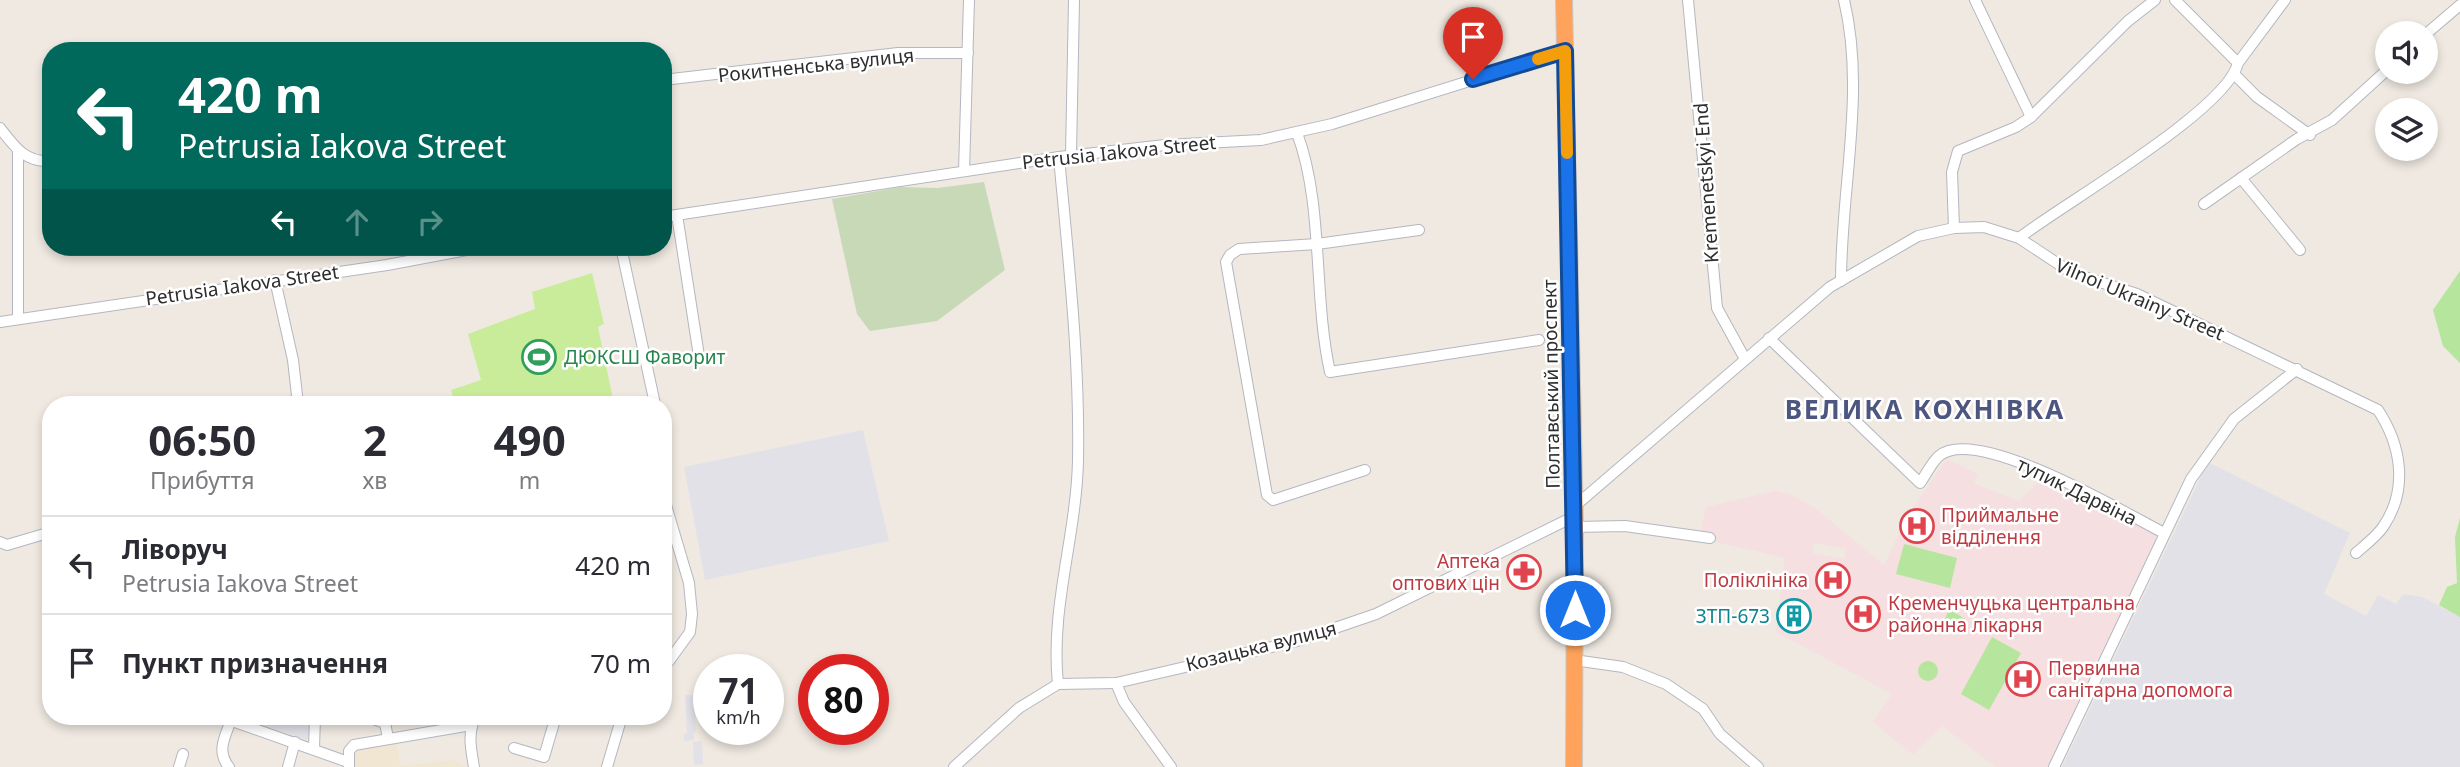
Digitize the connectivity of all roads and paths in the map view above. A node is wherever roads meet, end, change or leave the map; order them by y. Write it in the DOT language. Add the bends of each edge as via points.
graph roads {
  1 [pos="969,0"];
  2 [pos="1074,0"];
  3 [pos="1564,0"];
  4 [pos="1688,0"];
  5 [pos="1844,0"];
  6 [pos="1975,0"];
  7 [pos="2155,0"];
  8 [pos="2175,0"];
  9 [pos="2285,0"];
  10 [pos="2460,5"];
  11 [pos="2438,24"];
  12 [pos="1565,51"];
  13 [pos="968,53"];
  14 [pos="2238,63"];
  15 [pos="2235,75"];
  16 [pos="672,79"];
  17 [pos="2375,81"];
  18 [pos="2031,117"];
  19 [pos="0,128"];
  20 [pos="1297,133"];
  21 [pos="2310,135"];
  22 [pos="18,152"];
  23 [pos="1071,155"];
  24 [pos="1059,157"];
  25 [pos="42,162"];
  26 [pos="964,171"];
  27 [pos="2241,178"];
  28 [pos="2204,204"];
  29 [pos="677,215"];
  30 [pos="672,216"];
  31 [pos="1954,228"];
  32 [pos="1419,230"];
  33 [pos="2019,238"];
  34 [pos="1317,244"];
  35 [pos="2300,250"];
  36 [pos="435,256"];
  37 [pos="623,256"];
  38 [pos="275,279"];
  39 [pos="1841,281"];
  40 [pos="18,319"];
  41 [pos="0,322"];
  42 [pos="1769,338"];
  43 [pos="1539,340"];
  44 [pos="699,356"];
  45 [pos="1745,359"];
  46 [pos="2297,369"];
  47 [pos="297,396"];
  48 [pos="653,396"];
  49 [pos="1365,470"];
  50 [pos="1575,517"];
  51 [pos="672,525"];
  52 [pos="2164,533"];
  53 [pos="42,535"];
  54 [pos="1710,538"];
  55 [pos="0,542"];
  56 [pos="2356,553"];
  57 [pos="672,654"];
  58 [pos="1574,660"];
  59 [pos="1116,683"];
  60 [pos="1058,684"];
  61 [pos="229,725"];
  62 [pos="246,725"];
  63 [pos="315,725"];
  64 [pos="385,725"];
  65 [pos="453,725"];
  66 [pos="473,725"];
  67 [pos="553,725"];
  68 [pos="619,725"];
  69 [pos="388,738"];
  70 [pos="295,742"];
  71 [pos="314,748"];
  72 [pos="514,748"];
  73 [pos="183,754"];
  74 [pos="542,762"];
  75 [pos="349,764"];
  76 [pos="179,767"];
  77 [pos="229,767"];
  78 [pos="288,767"];
  79 [pos="474,767"];
  80 [pos="607,767"];
  81 [pos="954,767"];
  82 [pos="1171,767"];
  83 [pos="1574,767"];
  84 [pos="1758,767"];
  85 [pos="2054,767"];
  1 -- 13 [label="street"];
  2 -- 23 [label="street"];
  3 -- 12 [label="highway, Полтавський проспект"];
  4 -- 45 [label="street, Kremenetskyi End" via="1717,308"];
  5 -- 39 [label="street" via="1852,81"];
  6 -- 18 [label="street"];
  7 -- 18 [label="street"];
  8 -- 14 [label="street"];
  9 -- 14 [label="street"];
  10 -- 11 [label="street"];
  12 -- 20 [label="street, Petrusia Iakova Street"];
  12 -- 50 [label="highway, Полтавський проспект"];
  13 -- 16 [label="street, Рокитненська вулиця" via="898,53"];
  13 -- 26 [label="street"];
  14 -- 15 [label="street"];
  15 -- 21 [label="street"];
  15 -- 33 [label="street" via="2157,145"];
  17 -- 21 [label="street"];
  18 -- 31 [label="street" via="1958,151 1952,172"];
  19 -- 22 [label="street"];
  20 -- 23 [label="street, Petrusia Iakova Street"];
  20 -- 34 [label="street"];
  21 -- 27 [label="street"];
  22 -- 25 [label="street"];
  22 -- 40 [label="street"];
  23 -- 24 [label="street, Petrusia Iakova Street"];
  24 -- 26 [label="street, Petrusia Iakova Street"];
  24 -- 60 [label="street" via="1078,460 1055,631"];
  26 -- 29 [label="street, Petrusia Iakova Street"];
  27 -- 28 [label="street"];
  27 -- 35 [label="street"];
  29 -- 30 [label="street, Petrusia Iakova Street"];
  29 -- 44 [label="street"];
  31 -- 33 [label="street, Vilnoi Ukrainy Street" via="1984,227"];
  31 -- 39 [label="street, Vilnoi Ukrainy Street" via="1918,236"];
  32 -- 34 [label="street"];
  33 -- 46 [label="street, Vilnoi Ukrainy Street" via="2072,273 2137,294"];
  34 -- 43 [label="street" via="1330,372"];
  34 -- 49 [label="street" via="1239,249 1226,262 1264,486 1273,500"];
  36 -- 38 [label="street, Petrusia Iakova Street"];
  37 -- 48 [label="street"];
  38 -- 40 [label="street, Petrusia Iakova Street"];
  38 -- 47 [label="street"];
  39 -- 42 [label="street, Vilnoi Ukrainy Street"];
  40 -- 41 [label="street, Petrusia Iakova Street"];
  42 -- 45 [label="street, Vilnoi Ukrainy Street"];
  42 -- 52 [label="street, тупик Дарвіна" via="1920,483 1940,455 1977,450 2061,479"];
  45 -- 50 [label="street, Vilnoi Ukrainy Street"];
  46 -- 52 [label="street" via="2234,419 2191,479"];
  46 -- 56 [label="street, Vilnoi Ukrainy Street" via="2378,410 2399,450 2400,476 2387,520"];
  50 -- 54 [label="street"];
  50 -- 58 [label="highway, Полтавський проспект"];
  50 -- 59 [label="street, Козацька вулиця" via="1410,598 1337,628"];
  51 -- 57 [label="street" via="689,583 692,614 690,632"];
  52 -- 85 [label="street"];
  53 -- 55 [label="street" via="7,545"];
  58 -- 83 [label="highway, Полтавський проспект"];
  58 -- 84 [label="street" via="1623,667 1666,684 1703,709 1720,734"];
  59 -- 60 [label="street, Козацька вулиця"];
  59 -- 82 [label="street" via="1124,702"];
  60 -- 81 [label="street" via="1019,708"];
  61 -- 77 [label="street" via="221,749"];
  62 -- 70 [label="street"];
  63 -- 71 [label="street"];
  64 -- 69 [label="street"];
  65 -- 69 [label="street"];
  66 -- 79 [label="street"];
  67 -- 74 [label="street"];
  68 -- 80 [label="street"];
  69 -- 75 [label="street" via="354,745"];
  70 -- 71 [label="street"];
  70 -- 78 [label="street"];
  71 -- 75 [label="street"];
  72 -- 74 [label="street"];
  73 -- 76 [label="street"];
}
